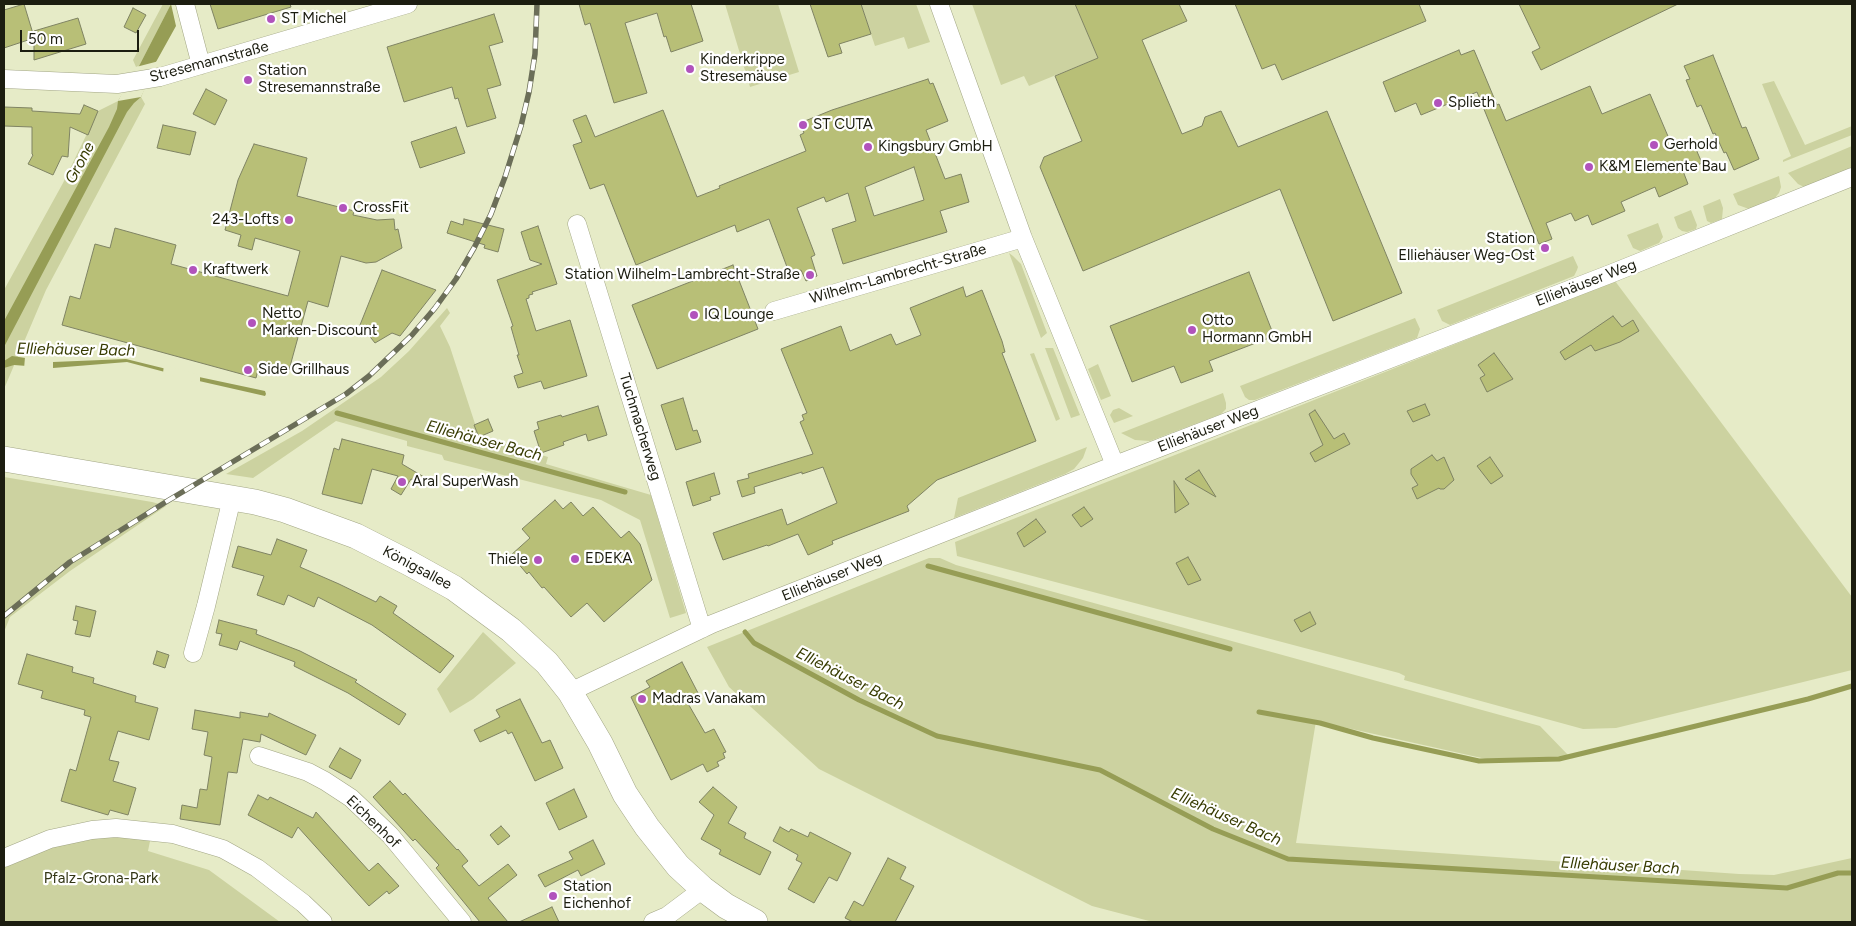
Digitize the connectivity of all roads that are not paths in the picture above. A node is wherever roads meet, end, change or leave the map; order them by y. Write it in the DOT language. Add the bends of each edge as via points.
graph roads {
  1 [pos="408,4"];
  2 [pos="939,4"];
  3 [pos="185,6"];
  4 [pos="201,65"];
  5 [pos="4,79"];
  6 [pos="1852,177"];
  7 [pos="577,224"];
  8 [pos="1022,238"];
  9 [pos="774,311"];
  10 [pos="4,459"];
  11 [pos="1115,465"];
  12 [pos="232,498"];
  13 [pos="702,629"];
  14 [pos="193,653"];
  15 [pos="570,692"];
  16 [pos="259,756"];
  17 [pos="4,858"];
  18 [pos="702,889"];
  19 [pos="322,922"];
  20 [pos="462,922"];
  21 [pos="653,922"];
  22 [pos="755,922"];
  1 -- 4 [label="street, Stresemannstraße"];
  2 -- 8 [label="street"];
  3 -- 4 [label="street"];
  4 -- 5 [label="street, Stresemannstraße" via="118,84"];
  6 -- 11 [label="street, Elliehäuser Weg"];
  7 -- 13 [label="street, Tuchmacherweg"];
  8 -- 9 [label="street, Wilhelm-Lambrecht-Straße"];
  8 -- 11 [label="street"];
  10 -- 12 [label="street, Königsallee"];
  11 -- 13 [label="street, Elliehäuser Weg"];
  12 -- 14 [label="street"];
  12 -- 15 [label="street, Königsallee" via="285,510 356,536 454,588 511,630 547,663"];
  13 -- 15 [label="street, Elliehäuser Weg"];
  15 -- 18 [label="street, Königsallee" via="625,794 647,827"];
  16 -- 20 [label="street, Eichenhof" via="308,772 351,798 390,835"];
  17 -- 19 [label="street" via="50,838 92,830 116,828 173,834 223,849 257,868 304,903"];
  18 -- 21 [label="street" via="667,916"];
  18 -- 22 [label="street, Königsallee"];
}
